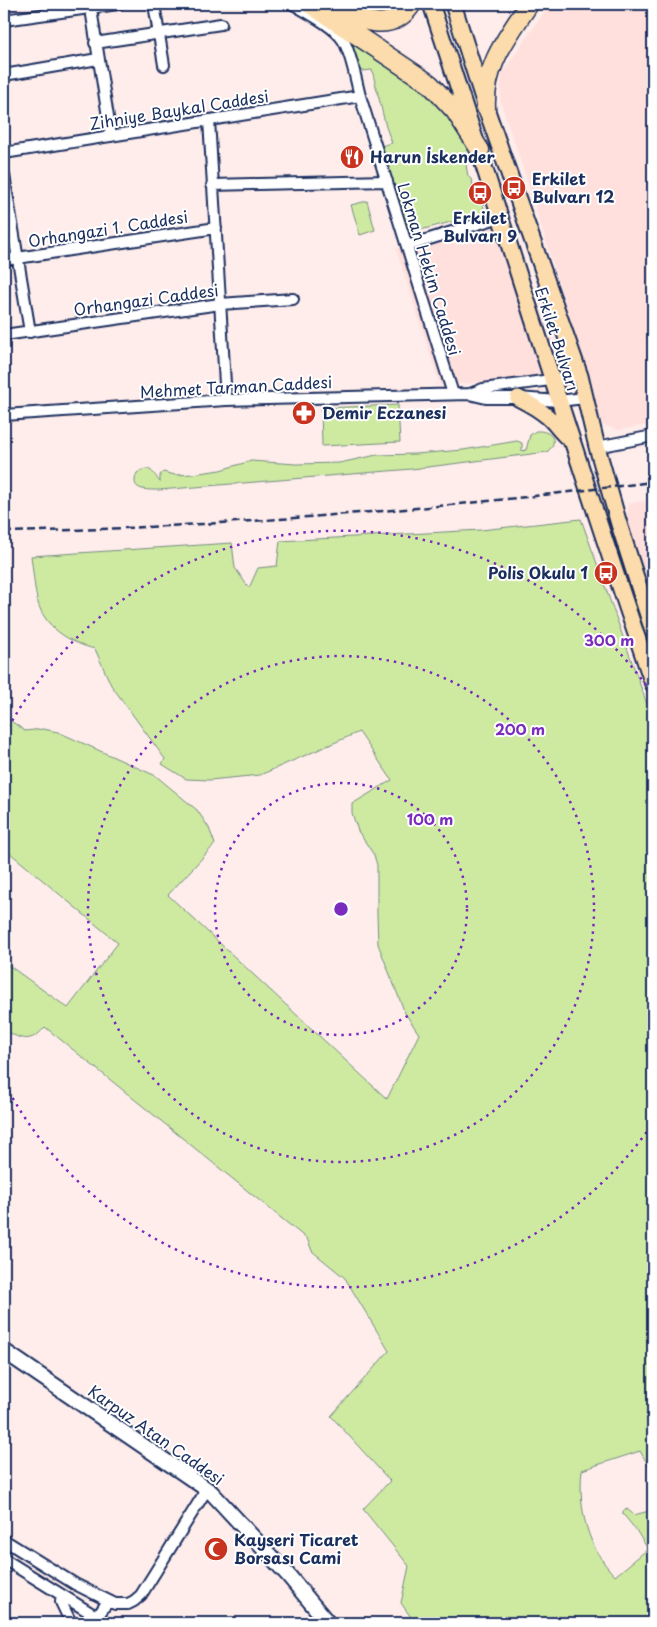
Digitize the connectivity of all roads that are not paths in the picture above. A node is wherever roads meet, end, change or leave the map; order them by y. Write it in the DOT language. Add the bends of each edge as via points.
graph roads {
  1 [pos="118,4"];
  2 [pos="154,4"];
  3 [pos="293,4"];
  4 [pos="310,4"];
  5 [pos="331,4"];
  6 [pos="412,4"];
  7 [pos="431,4"];
  8 [pos="453,4"];
  9 [pos="529,4"];
  10 [pos="90,9"];
  11 [pos="4,20"];
  12 [pos="221,24"];
  13 [pos="159,34"];
  14 [pos="96,43"];
  15 [pos="98,59"];
  16 [pos="164,65"];
  17 [pos="4,74"];
  18 [pos="360,96"];
  19 [pos="486,108"];
  20 [pos="209,120"];
  21 [pos="110,136"];
  22 [pos="480,150"];
  23 [pos="4,153"];
  24 [pos="4,175"];
  25 [pos="386,181"];
  26 [pos="212,185"];
  27 [pos="500,217"];
  28 [pos="216,228"];
  29 [pos="407,246"];
  30 [pos="18,258"];
  31 [pos="4,260"];
  32 [pos="293,299"];
  33 [pos="220,304"];
  34 [pos="30,332"];
  35 [pos="4,335"];
  36 [pos="580,376"];
  37 [pos="551,379"];
  38 [pos="452,394"];
  39 [pos="469,394"];
  40 [pos="518,398"];
  41 [pos="585,398"];
  42 [pos="226,400"];
  43 [pos="558,401"];
  44 [pos="4,416"];
  45 [pos="653,436"];
  46 [pos="572,442"];
  47 [pos="597,447"];
  48 [pos="653,631"];
  49 [pos="653,684"];
  50 [pos="6,1352"];
  51 [pos="207,1489"];
  52 [pos="4,1540"];
  53 [pos="4,1559"];
  54 [pos="62,1595"];
  55 [pos="108,1601"];
  56 [pos="71,1623"];
  57 [pos="328,1623"];
  1 -- 10 [label="street"];
  2 -- 13 [label="street"];
  3 -- 18 [label="street, Lokman Hekim Caddesi" via="343,39"];
  4 -- 22 [label="highway" via="430,84 455,111"];
  5 -- 6 [label="highway" via="350,15 379,22 396,19"];
  7 -- 22 [label="main road, Erkilet Bulvarı"];
  8 -- 19 [label="main road, Erkilet Bulvarı"];
  9 -- 19 [label="highway" via="497,52 486,89"];
  10 -- 11 [label="street"];
  10 -- 14 [label="street"];
  12 -- 13 [label="street"];
  13 -- 14 [label="street"];
  13 -- 16 [label="street"];
  14 -- 15 [label="street"];
  15 -- 17 [label="street"];
  15 -- 21 [label="street"];
  18 -- 20 [label="street, Zihniye Baykal Caddesi"];
  18 -- 25 [label="street, Lokman Hekim Caddesi"];
  19 -- 36 [label="main road, Erkilet Bulvarı"];
  20 -- 21 [label="street, Zihniye Baykal Caddesi"];
  20 -- 26 [label="street"];
  21 -- 23 [label="street, Zihniye Baykal Caddesi"];
  22 -- 27 [label="main road, Erkilet Bulvarı"];
  24 -- 30 [label="street"];
  25 -- 26 [label="street"];
  25 -- 29 [label="street, Lokman Hekim Caddesi"];
  26 -- 28 [label="street"];
  27 -- 29 [label="street"];
  27 -- 37 [label="main road, Erkilet Bulvarı"];
  28 -- 30 [label="street, Orhangazi 1. Caddesi"];
  28 -- 33 [label="street"];
  29 -- 38 [label="street, Lokman Hekim Caddesi"];
  30 -- 31 [label="street, Orhangazi 1. Caddesi"];
  30 -- 34 [label="street"];
  32 -- 33 [label="street, Orhangazi Caddesi"];
  33 -- 34 [label="street, Orhangazi Caddesi"];
  33 -- 42 [label="street"];
  34 -- 35 [label="street, Orhangazi Caddesi"];
  36 -- 37 [label="street, Mehmet Tarman Caddesi"];
  36 -- 41 [label="main road, Erkilet Bulvarı"];
  37 -- 39 [label="street, Mehmet Tarman Caddesi"];
  37 -- 43 [label="main road, Erkilet Bulvarı"];
  38 -- 39 [label="street, Mehmet Tarman Caddesi"];
  38 -- 42 [label="street, Mehmet Tarman Caddesi"];
  39 -- 40 [label="street, Mehmet Tarman Caddesi" via="486,398"];
  40 -- 43 [label="street, Mehmet Tarman Caddesi"];
  40 -- 46 [label="main road" via="538,408"];
  41 -- 43 [label="street, Mehmet Tarman Caddesi"];
  41 -- 47 [label="main road, Erkilet Bulvarı"];
  42 -- 44 [label="street, Mehmet Tarman Caddesi"];
  43 -- 46 [label="main road, Erkilet Bulvarı"];
  45 -- 47 [label="street"];
  46 -- 49 [label="main road, Erkilet Bulvarı"];
  47 -- 48 [label="main road, Erkilet Bulvarı"];
  50 -- 51 [label="street, Karpuz Atan Caddesi"];
  51 -- 55 [label="street" via="141,1595 128,1604"];
  51 -- 57 [label="street, Karpuz Atan Caddesi" via="243,1525"];
  52 -- 55 [label="street"];
  53 -- 54 [label="street"];
  54 -- 55 [label="street" via="94,1615"];
  54 -- 56 [label="street" via="61,1602"];
}
